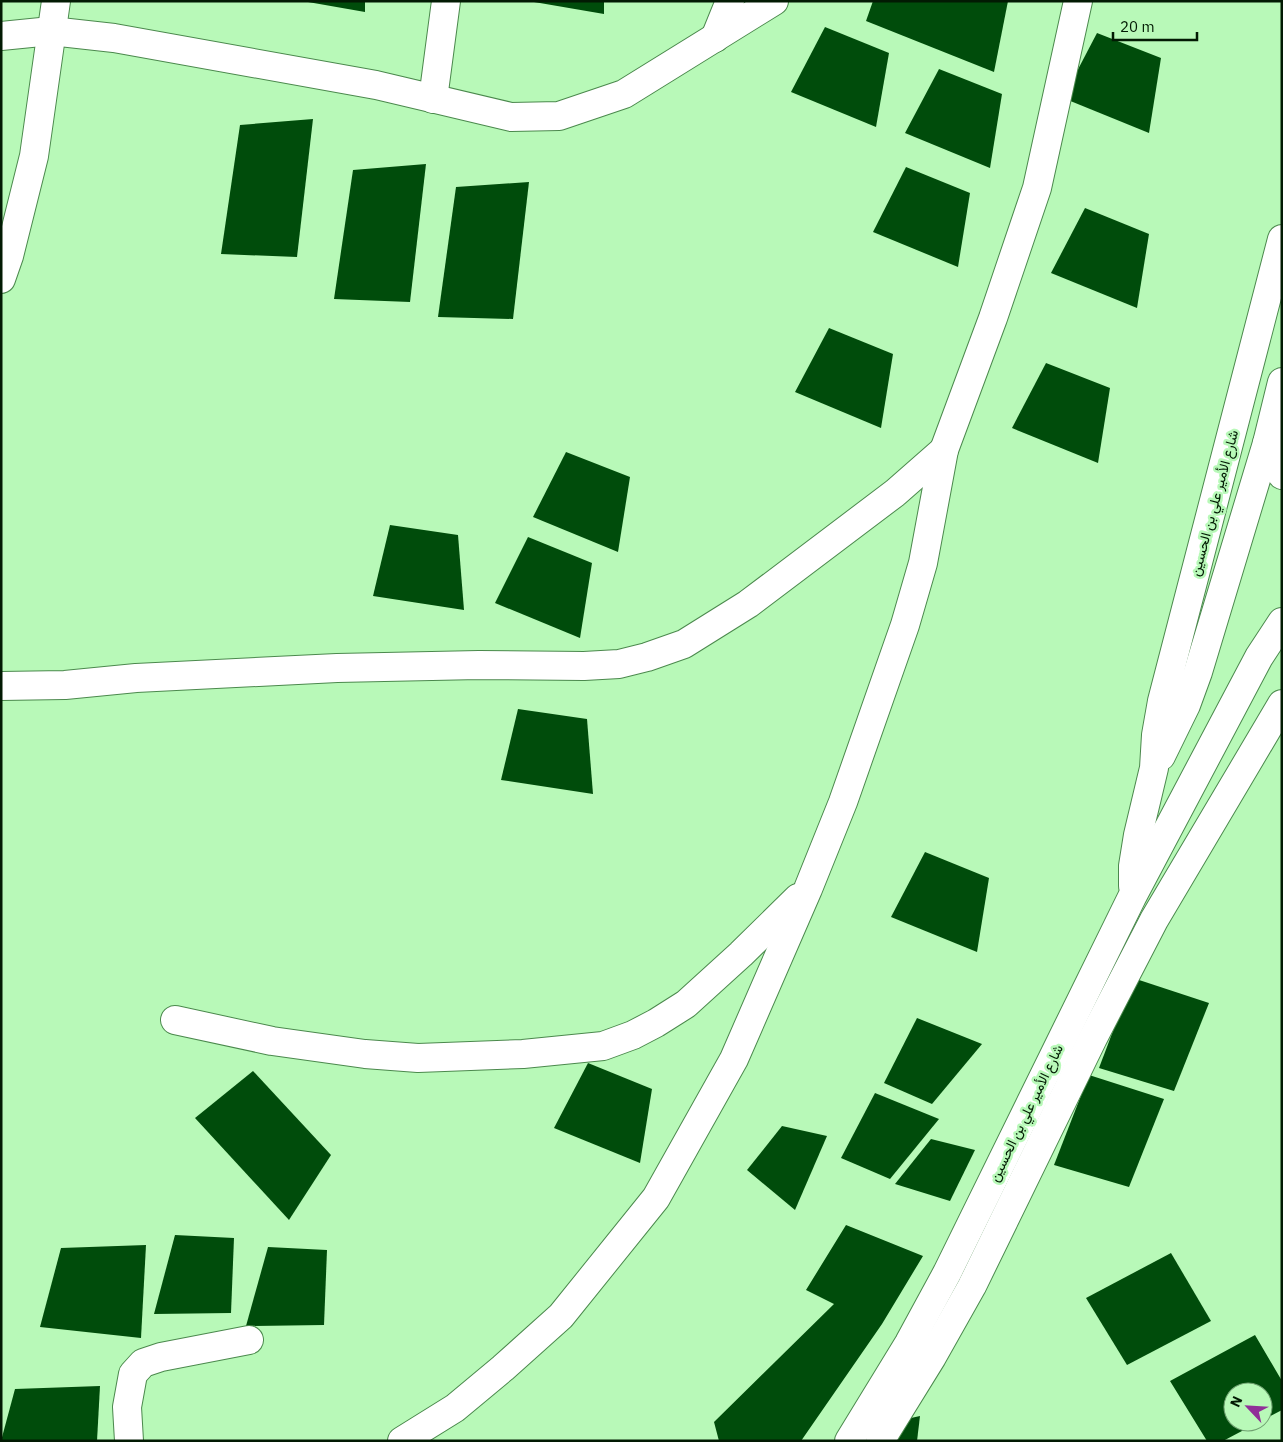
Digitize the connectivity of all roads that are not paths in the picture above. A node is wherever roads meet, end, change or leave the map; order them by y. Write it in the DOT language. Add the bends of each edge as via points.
graph roads {
  1 [pos="56,1"];
  2 [pos="446,1"];
  3 [pos="730,1"];
  4 [pos="774,1"];
  5 [pos="1078,1"];
  6 [pos="51,31"];
  7 [pos="1,36"];
  8 [pos="715,38"];
  9 [pos="433,99"];
  10 [pos="1282,239"];
  11 [pos="1,279"];
  12 [pos="1282,382"];
  13 [pos="1267,442"];
  14 [pos="944,450"];
  15 [pos="1282,474"];
  16 [pos="1282,622"];
  17 [pos="1,686"];
  18 [pos="1282,704"];
  19 [pos="1154,768"];
  20 [pos="808,889"];
  21 [pos="1132,897"];
  22 [pos="1154,920"];
  23 [pos="175,1020"];
  24 [pos="249,1340"];
  25 [pos="128,1441"];
  26 [pos="402,1441"];
  27 [pos="849,1441"];
  28 [pos="880,1441"];
  1 -- 6 [label="street"];
  2 -- 9 [label="street"];
  3 -- 8 [label="street"];
  4 -- 8 [label="street"];
  5 -- 14 [label="street" via="1037,188"];
  6 -- 7 [label="street"];
  6 -- 9 [label="street" via="114,38 376,85"];
  6 -- 11 [label="street" via="34,156"];
  8 -- 9 [label="street" via="624,94 559,116 511,116"];
  10 -- 19 [label="street, شارع الأمير علي بن الحسين" via="1169,672 1156,735"];
  12 -- 13 [label="street, شارع الأمير علي بن الحسين"];
  13 -- 15 [label="street"];
  13 -- 19 [label="street, شارع الأمير علي بن الحسين" via="1186,705"];
  14 -- 17 [label="street" via="895,494 748,604 684,644 647,657 619,664 584,666 337,668"];
  14 -- 20 [label="street" via="922,563 905,624 843,802"];
  16 -- 21 [label="street" via="1259,657"];
  18 -- 22 [label="street, شارع الأمير علي بن الحسين"];
  19 -- 21 [label="street, شارع الأمير علي بن الحسين" via="1138,835"];
  20 -- 23 [label="street" via="686,1004 633,1035 603,1046 523,1054 418,1058 272,1041"];
  20 -- 26 [label="street" via="734,1059 656,1198 561,1316 455,1408"];
  21 -- 22 [label="street"];
  21 -- 27 [label="street, شارع الأمير علي بن الحسين" via="947,1273"];
  22 -- 28 [label="street, شارع الأمير علي بن الحسين" via="972,1286"];
  24 -- 25 [label="street" via="143,1363 133,1374 127,1407"];
}
